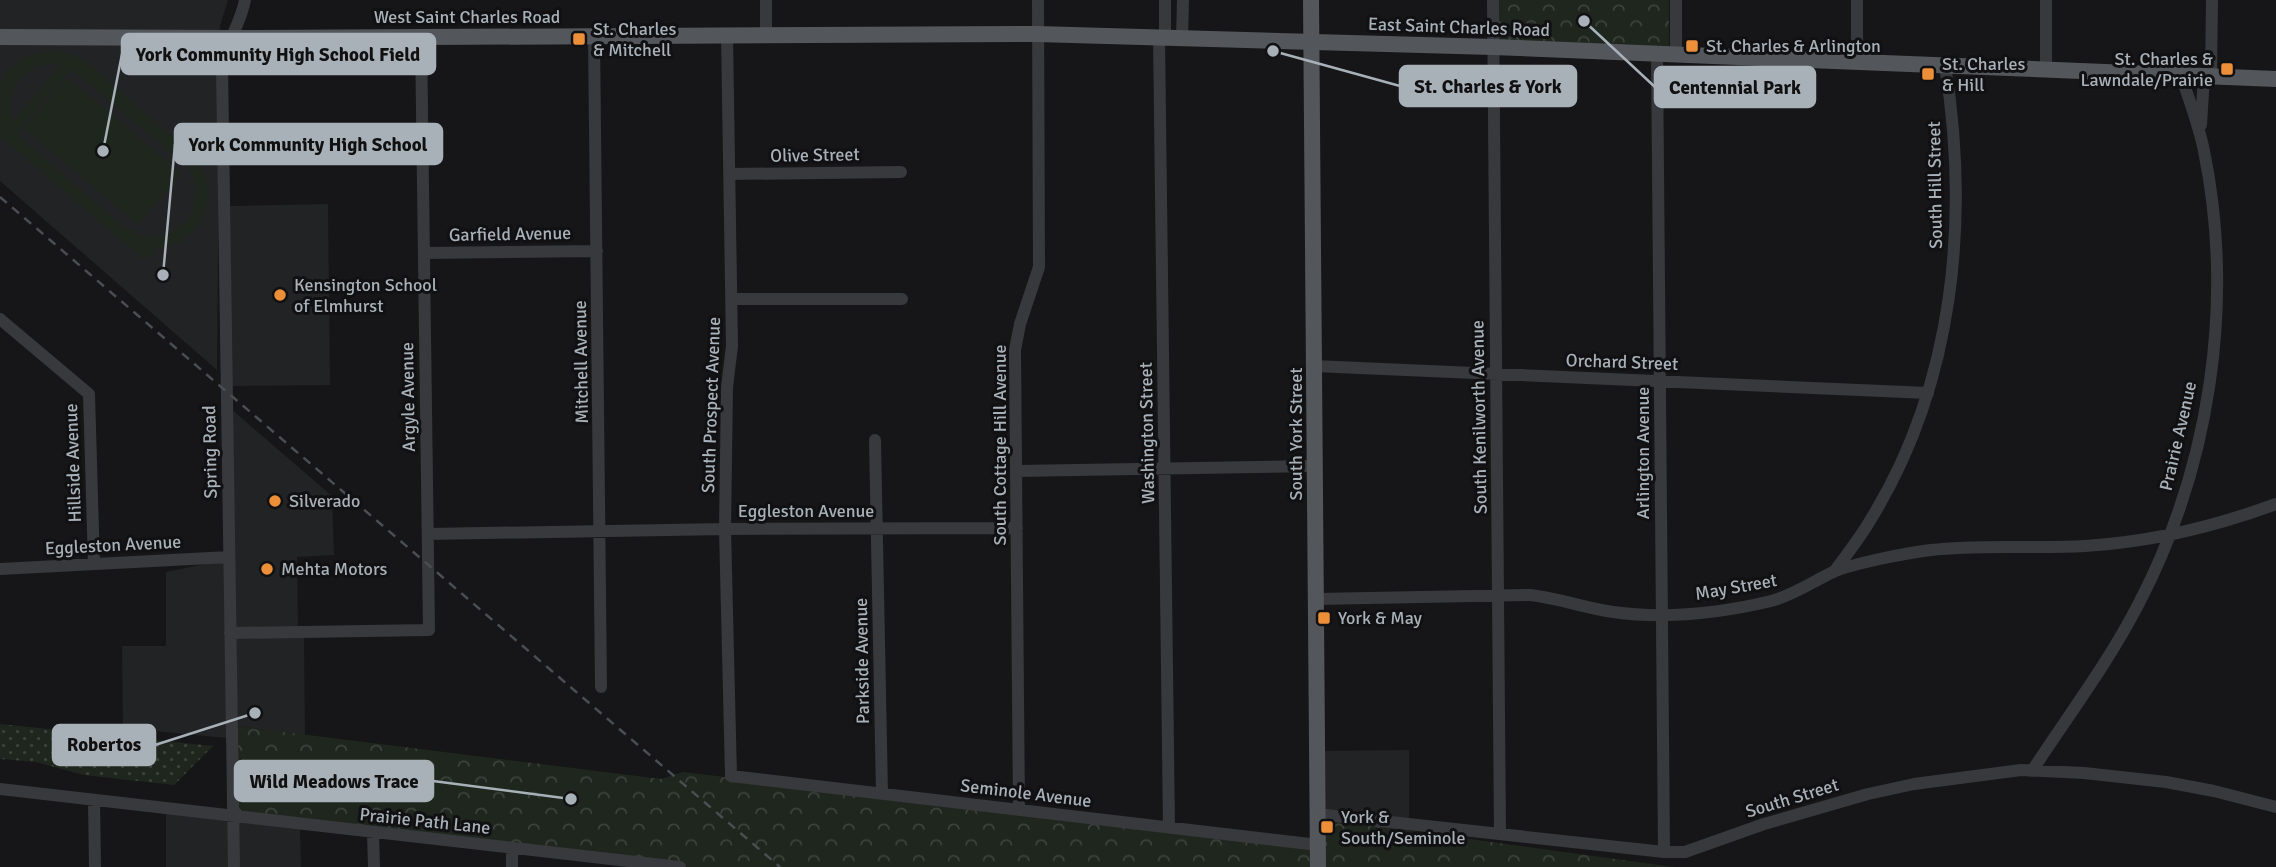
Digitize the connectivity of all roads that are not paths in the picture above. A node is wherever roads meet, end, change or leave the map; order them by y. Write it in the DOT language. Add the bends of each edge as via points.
graph roads {
  1 [pos="245,0"];
  2 [pos="766,0"];
  3 [pos="1038,0"];
  4 [pos="1165,0"];
  5 [pos="1183,0"];
  6 [pos="1311,0"];
  7 [pos="1493,0"];
  8 [pos="1676,0"];
  9 [pos="1857,0"];
  10 [pos="2046,0"];
  11 [pos="2212,0"];
  12 [pos="1037,34"];
  13 [pos="727,35"];
  14 [pos="766,35"];
  15 [pos="594,36"];
  16 [pos="0,37"];
  17 [pos="421,37"];
  18 [pos="1162,37"];
  19 [pos="231,38"];
  20 [pos="1182,38"];
  21 [pos="1312,42"];
  22 [pos="1493,47"];
  23 [pos="1657,54"];
  24 [pos="1676,55"];
  25 [pos="1857,62"];
  26 [pos="1945,65"];
  27 [pos="2046,69"];
  28 [pos="2181,75"];
  29 [pos="2208,76"];
  30 [pos="2276,79"];
  31 [pos="2200,133"];
  32 [pos="901,172"];
  33 [pos="730,174"];
  34 [pos="597,251"];
  35 [pos="424,253"];
  36 [pos="732,299"];
  37 [pos="902,299"];
  38 [pos="0,319"];
  39 [pos="1314,366"];
  40 [pos="1496,374"];
  41 [pos="1660,381"];
  42 [pos="1928,393"];
  43 [pos="875,440"];
  44 [pos="1315,466"];
  45 [pos="1165,469"];
  46 [pos="1016,471"];
  47 [pos="2276,503"];
  48 [pos="877,528"];
  49 [pos="1017,528"];
  50 [pos="725,529"];
  51 [pos="600,530"];
  52 [pos="2171,533"];
  53 [pos="428,534"];
  54 [pos="229,557"];
  55 [pos="94,564"];
  56 [pos="0,569"];
  57 [pos="1834,572"];
  58 [pos="1498,595"];
  59 [pos="1316,599"];
  60 [pos="1662,614"];
  61 [pos="230,634"];
  62 [pos="601,687"];
  63 [pos="2032,771"];
  64 [pos="731,776"];
  65 [pos="0,789"];
  66 [pos="883,794"];
  67 [pos="94,800"];
  68 [pos="2276,807"];
  69 [pos="1019,810"];
  70 [pos="1317,814"];
  71 [pos="233,816"];
  72 [pos="1169,827"];
  73 [pos="373,833"];
  74 [pos="1500,834"];
  75 [pos="1318,845"];
  76 [pos="512,848"];
  77 [pos="1664,852"];
  78 [pos="652,865"];
  79 [pos="95,867"];
  80 [pos="234,867"];
  81 [pos="373,867"];
  82 [pos="512,867"];
  83 [pos="680,867"];
  84 [pos="1318,867"];
  1 -- 19 [label="street, Spring Road"];
  2 -- 14 [label="street"];
  3 -- 12 [label="street, South Cottage Hill Avenue"];
  4 -- 18 [label="street, Washington Street"];
  5 -- 20 [label="street"];
  6 -- 21 [label="main road, South York Street"];
  7 -- 22 [label="street, South Kenilworth Avenue"];
  8 -- 24 [label="street"];
  9 -- 25 [label="street"];
  10 -- 27 [label="street"];
  11 -- 29 [label="street"];
  12 -- 14 [label="main road, West Saint Charles Road"];
  12 -- 18 [label="main road, West Saint Charles Road"];
  12 -- 46 [label="street, South Cottage Hill Avenue" via="1040,251 1015,350"];
  13 -- 14 [label="main road, West Saint Charles Road"];
  13 -- 15 [label="main road, West Saint Charles Road"];
  13 -- 33 [label="street, South Prospect Avenue"];
  15 -- 17 [label="main road, West Saint Charles Road"];
  15 -- 34 [label="street, Mitchell Avenue"];
  16 -- 19 [label="main road, West Saint Charles Road"];
  17 -- 19 [label="main road, West Saint Charles Road"];
  17 -- 35 [label="street, Argyle Avenue"];
  18 -- 20 [label="main road, West Saint Charles Road"];
  18 -- 45 [label="street, Washington Street"];
  19 -- 54 [label="street, Spring Road" via="222,66"];
  20 -- 21 [label="main road, West Saint Charles Road"];
  21 -- 22 [label="main road, East Saint Charles Road"];
  21 -- 39 [label="main road, South York Street"];
  22 -- 23 [label="main road, East Saint Charles Road"];
  22 -- 40 [label="street, South Kenilworth Avenue"];
  23 -- 24 [label="main road, East Saint Charles Road"];
  23 -- 41 [label="street, Arlington Avenue"];
  24 -- 25 [label="main road, East Saint Charles Road"];
  25 -- 26 [label="main road, East Saint Charles Road"];
  26 -- 27 [label="main road, East Saint Charles Road"];
  26 -- 42 [label="street, South Hill Street" via="1956,172 1956,236 1947,314"];
  27 -- 28 [label="main road, East Saint Charles Road"];
  28 -- 29 [label="main road, East Saint Charles Road"];
  28 -- 31 [label="street, Prairie Avenue"];
  29 -- 30 [label="main road, East Saint Charles Road"];
  29 -- 31 [label="street"];
  31 -- 52 [label="street, Prairie Avenue" via="2216,244 2215,337 2199,441"];
  32 -- 33 [label="street, Olive Street"];
  33 -- 36 [label="street, South Prospect Avenue"];
  34 -- 35 [label="street, Garfield Avenue"];
  34 -- 51 [label="street, Mitchell Avenue"];
  35 -- 53 [label="street, Argyle Avenue"];
  36 -- 37 [label="street"];
  36 -- 50 [label="street, South Prospect Avenue"];
  38 -- 55 [label="street, Hillside Avenue" via="89,394"];
  39 -- 40 [label="street, Orchard Street"];
  39 -- 44 [label="main road, South York Street"];
  40 -- 41 [label="street, Orchard Street"];
  40 -- 58 [label="street, South Kenilworth Avenue"];
  41 -- 42 [label="street, Orchard Street"];
  41 -- 60 [label="street, Arlington Avenue"];
  42 -- 57 [label="street, South Hill Street" via="1885,495"];
  43 -- 48 [label="street, Parkside Avenue"];
  44 -- 45 [label="street"];
  44 -- 59 [label="main road, South York Street"];
  45 -- 46 [label="street"];
  45 -- 72 [label="street, Washington Street"];
  46 -- 49 [label="street, South Cottage Hill Avenue"];
  47 -- 52 [label="street, May Street"];
  48 -- 49 [label="street, Eggleston Avenue"];
  48 -- 50 [label="street, Eggleston Avenue"];
  48 -- 66 [label="street, Parkside Avenue"];
  49 -- 69 [label="street, South Cottage Hill Avenue"];
  50 -- 51 [label="street, Eggleston Avenue"];
  50 -- 64 [label="street, South Prospect Avenue"];
  51 -- 53 [label="street, Eggleston Avenue"];
  51 -- 62 [label="street, Mitchell Avenue"];
  52 -- 57 [label="street, May Street" via="2088,546 1928,551"];
  52 -- 63 [label="street, Prairie Avenue" via="2121,636"];
  53 -- 61 [label="street, Argyle Avenue" via="429,630"];
  54 -- 55 [label="street, Eggleston Avenue"];
  54 -- 61 [label="street, Spring Road"];
  55 -- 56 [label="street, Eggleston Avenue"];
  57 -- 60 [label="street, May Street" via="1772,601"];
  58 -- 59 [label="street, May Street"];
  58 -- 60 [label="street, May Street" via="1547,597 1613,612"];
  58 -- 74 [label="street, South Kenilworth Avenue"];
  59 -- 70 [label="main road, South York Street"];
  60 -- 77 [label="street, Arlington Avenue"];
  61 -- 71 [label="street, Spring Road"];
  63 -- 68 [label="street, South Street" via="2166,782"];
  63 -- 77 [label="street, South Street" via="1868,794 1685,852"];
  64 -- 66 [label="street, Seminole Avenue"];
  65 -- 67 [label="street, Prairie Path Lane"];
  66 -- 69 [label="street, Seminole Avenue"];
  67 -- 71 [label="street, Prairie Path Lane"];
  67 -- 79 [label="street"];
  69 -- 72 [label="street, Seminole Avenue"];
  70 -- 74 [label="street, South Street"];
  70 -- 75 [label="main road, South York Street"];
  71 -- 73 [label="street, Prairie Path Lane"];
  71 -- 80 [label="street, Spring Road"];
  72 -- 75 [label="street, Seminole Avenue"];
  73 -- 76 [label="street, Prairie Path Lane"];
  73 -- 81 [label="street"];
  74 -- 77 [label="street, South Street"];
  75 -- 84 [label="main road, South York Street"];
  76 -- 78 [label="street, Prairie Path Lane"];
  76 -- 82 [label="street"];
  78 -- 83 [label="street, Prairie Path Lane"];
}
